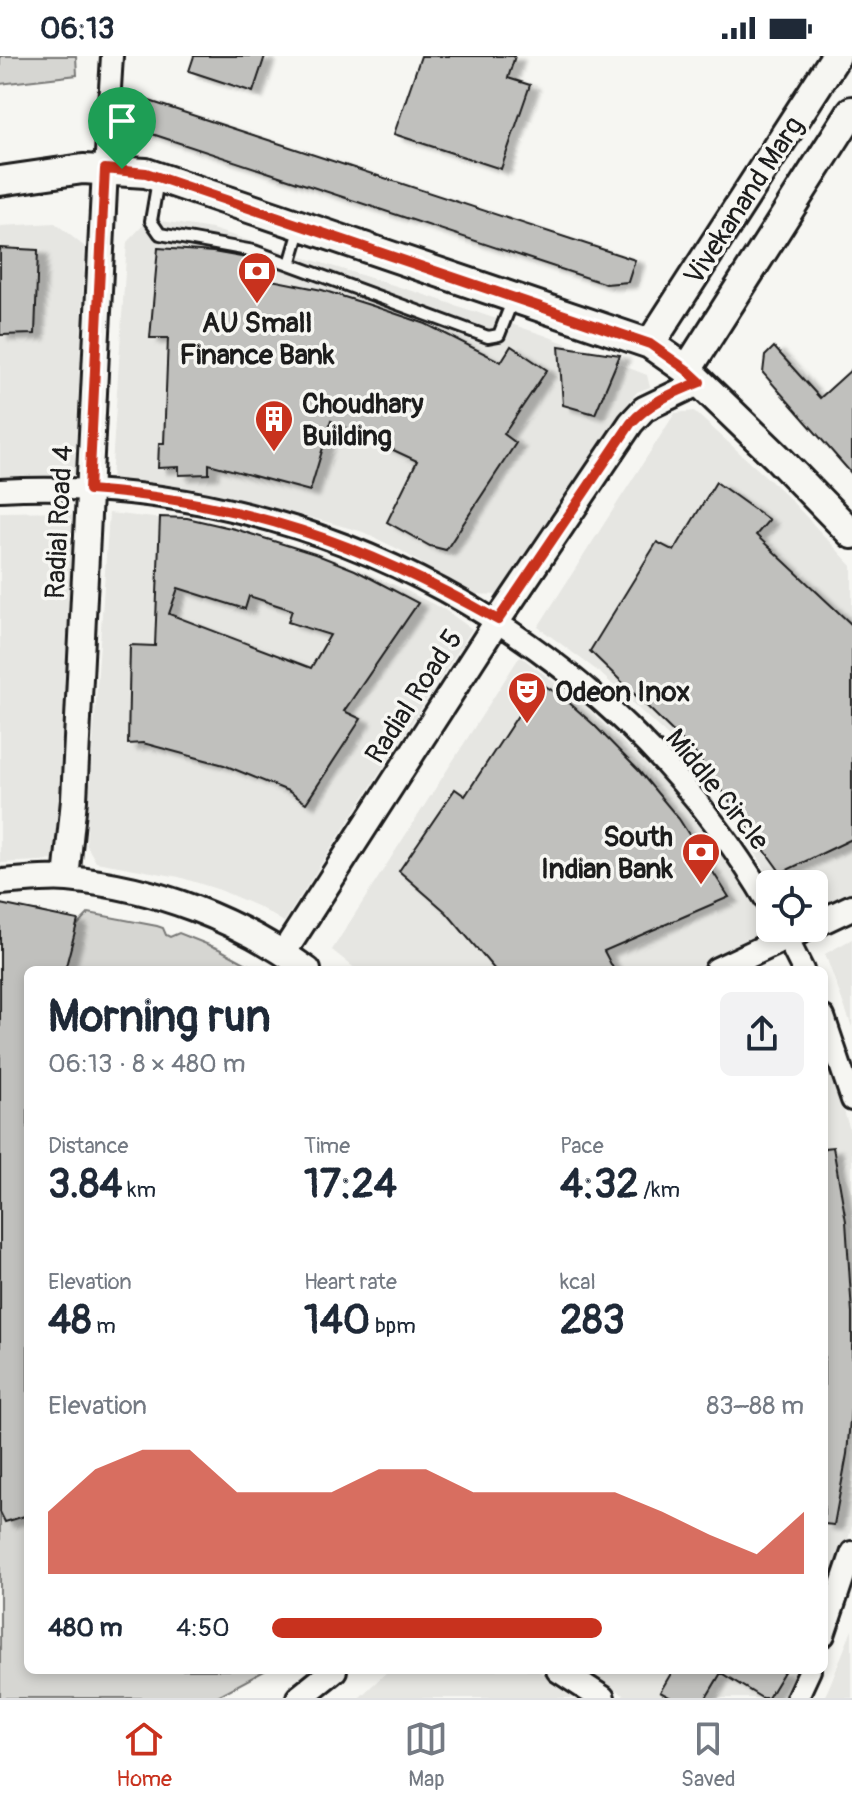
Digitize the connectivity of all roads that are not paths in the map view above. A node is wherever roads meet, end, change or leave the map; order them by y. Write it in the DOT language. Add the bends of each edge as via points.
graph roads {
  1 [pos="112,56"];
  2 [pos="836,56"];
  3 [pos="852,111"];
  4 [pos="105,169"];
  5 [pos="159,177"];
  6 [pos="0,181"];
  7 [pos="302,226"];
  8 [pos="290,264"];
  9 [pos="513,297"];
  10 [pos="650,344"];
  11 [pos="693,376"];
  12 [pos="0,490"];
  13 [pos="89,490"];
  14 [pos="852,534"];
  15 [pos="498,620"];
  16 [pos="66,879"];
  17 [pos="0,882"];
  18 [pos="756,886"];
  19 [pos="852,907"];
  20 [pos="828,918"];
  21 [pos="772,942"];
  22 [pos="796,942"];
  23 [pos="284,952"];
  24 [pos="303,966"];
  25 [pos="725,966"];
  26 [pos="802,966"];
  27 [pos="828,1029"];
  28 [pos="852,1100"];
  29 [pos="852,1552"];
  30 [pos="828,1623"];
  31 [pos="329,1674"];
  32 [pos="565,1674"];
  33 [pos="808,1674"];
  34 [pos="299,1698"];
  35 [pos="602,1698"];
  36 [pos="797,1698"];
  1 -- 4 [label="street"];
  2 -- 10 [label="main road, Vivekanand Marg"];
  3 -- 11 [label="main road, Vivekanand Marg"];
  4 -- 5 [label="main road"];
  4 -- 6 [label="main road"];
  4 -- 13 [label="street, Radial Road 4"];
  5 -- 7 [label="main road"];
  5 -- 8 [label="lane" via="151,221 160,234 254,251"];
  7 -- 8 [label="lane"];
  7 -- 9 [label="main road"];
  8 -- 9 [label="lane" via="488,337 499,335"];
  9 -- 10 [label="main road"];
  10 -- 11 [label="main road"];
  11 -- 14 [label="main road"];
  11 -- 15 [label="street, Radial Road 5" via="631,423"];
  12 -- 13 [label="street, Middle Circle"];
  13 -- 15 [label="street, Middle Circle" via="192,502 305,530 413,574"];
  13 -- 16 [label="street, Radial Road 4"];
  15 -- 18 [label="street, Middle Circle" via="574,677 670,768 714,821"];
  15 -- 23 [label="street, Radial Road 5"];
  16 -- 17 [label="street"];
  16 -- 23 [label="street" via="157,896 244,929"];
  19 -- 20 [label="street"];
  21 -- 25 [label="street"];
  22 -- 26 [label="street"];
  23 -- 24 [label="street"];
  27 -- 28 [label="street"];
  29 -- 30 [label="street"];
  31 -- 34 [label="street"];
  32 -- 35 [label="street"];
  33 -- 36 [label="street"];
}
